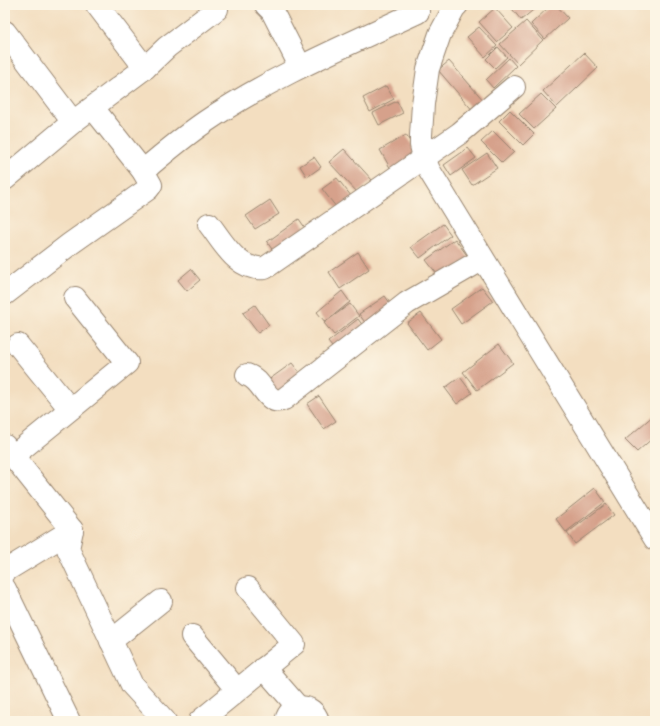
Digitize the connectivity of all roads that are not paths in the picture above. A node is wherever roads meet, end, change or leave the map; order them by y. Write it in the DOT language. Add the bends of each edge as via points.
graph roads {
  1 [pos="97,5"];
  2 [pos="266,5"];
  3 [pos="457,5"];
  4 [pos="221,6"];
  5 [pos="418,12"];
  6 [pos="5,32"];
  7 [pos="300,66"];
  8 [pos="145,68"];
  9 [pos="514,87"];
  10 [pos="93,108"];
  11 [pos="73,122"];
  12 [pos="424,158"];
  13 [pos="8,168"];
  14 [pos="143,170"];
  15 [pos="208,224"];
  16 [pos="484,259"];
  17 [pos="5,294"];
  18 [pos="75,298"];
  19 [pos="18,345"];
  20 [pos="247,375"];
  21 [pos="70,409"];
  22 [pos="9,451"];
  23 [pos="72,530"];
  24 [pos="655,539"];
  25 [pos="5,570"];
  26 [pos="5,588"];
  27 [pos="248,588"];
  28 [pos="160,601"];
  29 [pos="192,636"];
  30 [pos="111,641"];
  31 [pos="264,668"];
  32 [pos="237,690"];
  33 [pos="292,714"];
  34 [pos="69,721"];
  35 [pos="165,721"];
  36 [pos="200,721"];
  37 [pos="318,721"];
  1 -- 8 [label="street"];
  2 -- 7 [label="street" via="272,11"];
  3 -- 12 [label="street" via="440,34 428,69 421,135"];
  4 -- 8 [label="street" via="167,47"];
  5 -- 7 [label="street"];
  6 -- 11 [label="street"];
  7 -- 14 [label="street" via="205,122"];
  8 -- 10 [label="street"];
  9 -- 12 [label="street" via="460,133"];
  10 -- 11 [label="street"];
  10 -- 14 [label="street"];
  11 -- 13 [label="street"];
  12 -- 15 [label="street" via="265,268 253,269 242,263"];
  12 -- 16 [label="street"];
  14 -- 17 [label="street" via="151,185 148,189"];
  16 -- 20 [label="street" via="408,303 279,402 272,400 254,378"];
  16 -- 24 [label="street"];
  18 -- 21 [label="street" via="127,363"];
  19 -- 21 [label="street"];
  21 -- 22 [label="street"];
  22 -- 23 [label="street"];
  23 -- 25 [label="street"];
  23 -- 30 [label="street" via="68,549"];
  26 -- 34 [label="street"];
  27 -- 31 [label="street" via="294,644"];
  28 -- 30 [label="street"];
  29 -- 32 [label="street"];
  30 -- 35 [label="street" via="132,685"];
  31 -- 32 [label="street"];
  31 -- 33 [label="street"];
  32 -- 36 [label="street"];
  33 -- 37 [label="street" via="305,707 312,710"];
}
